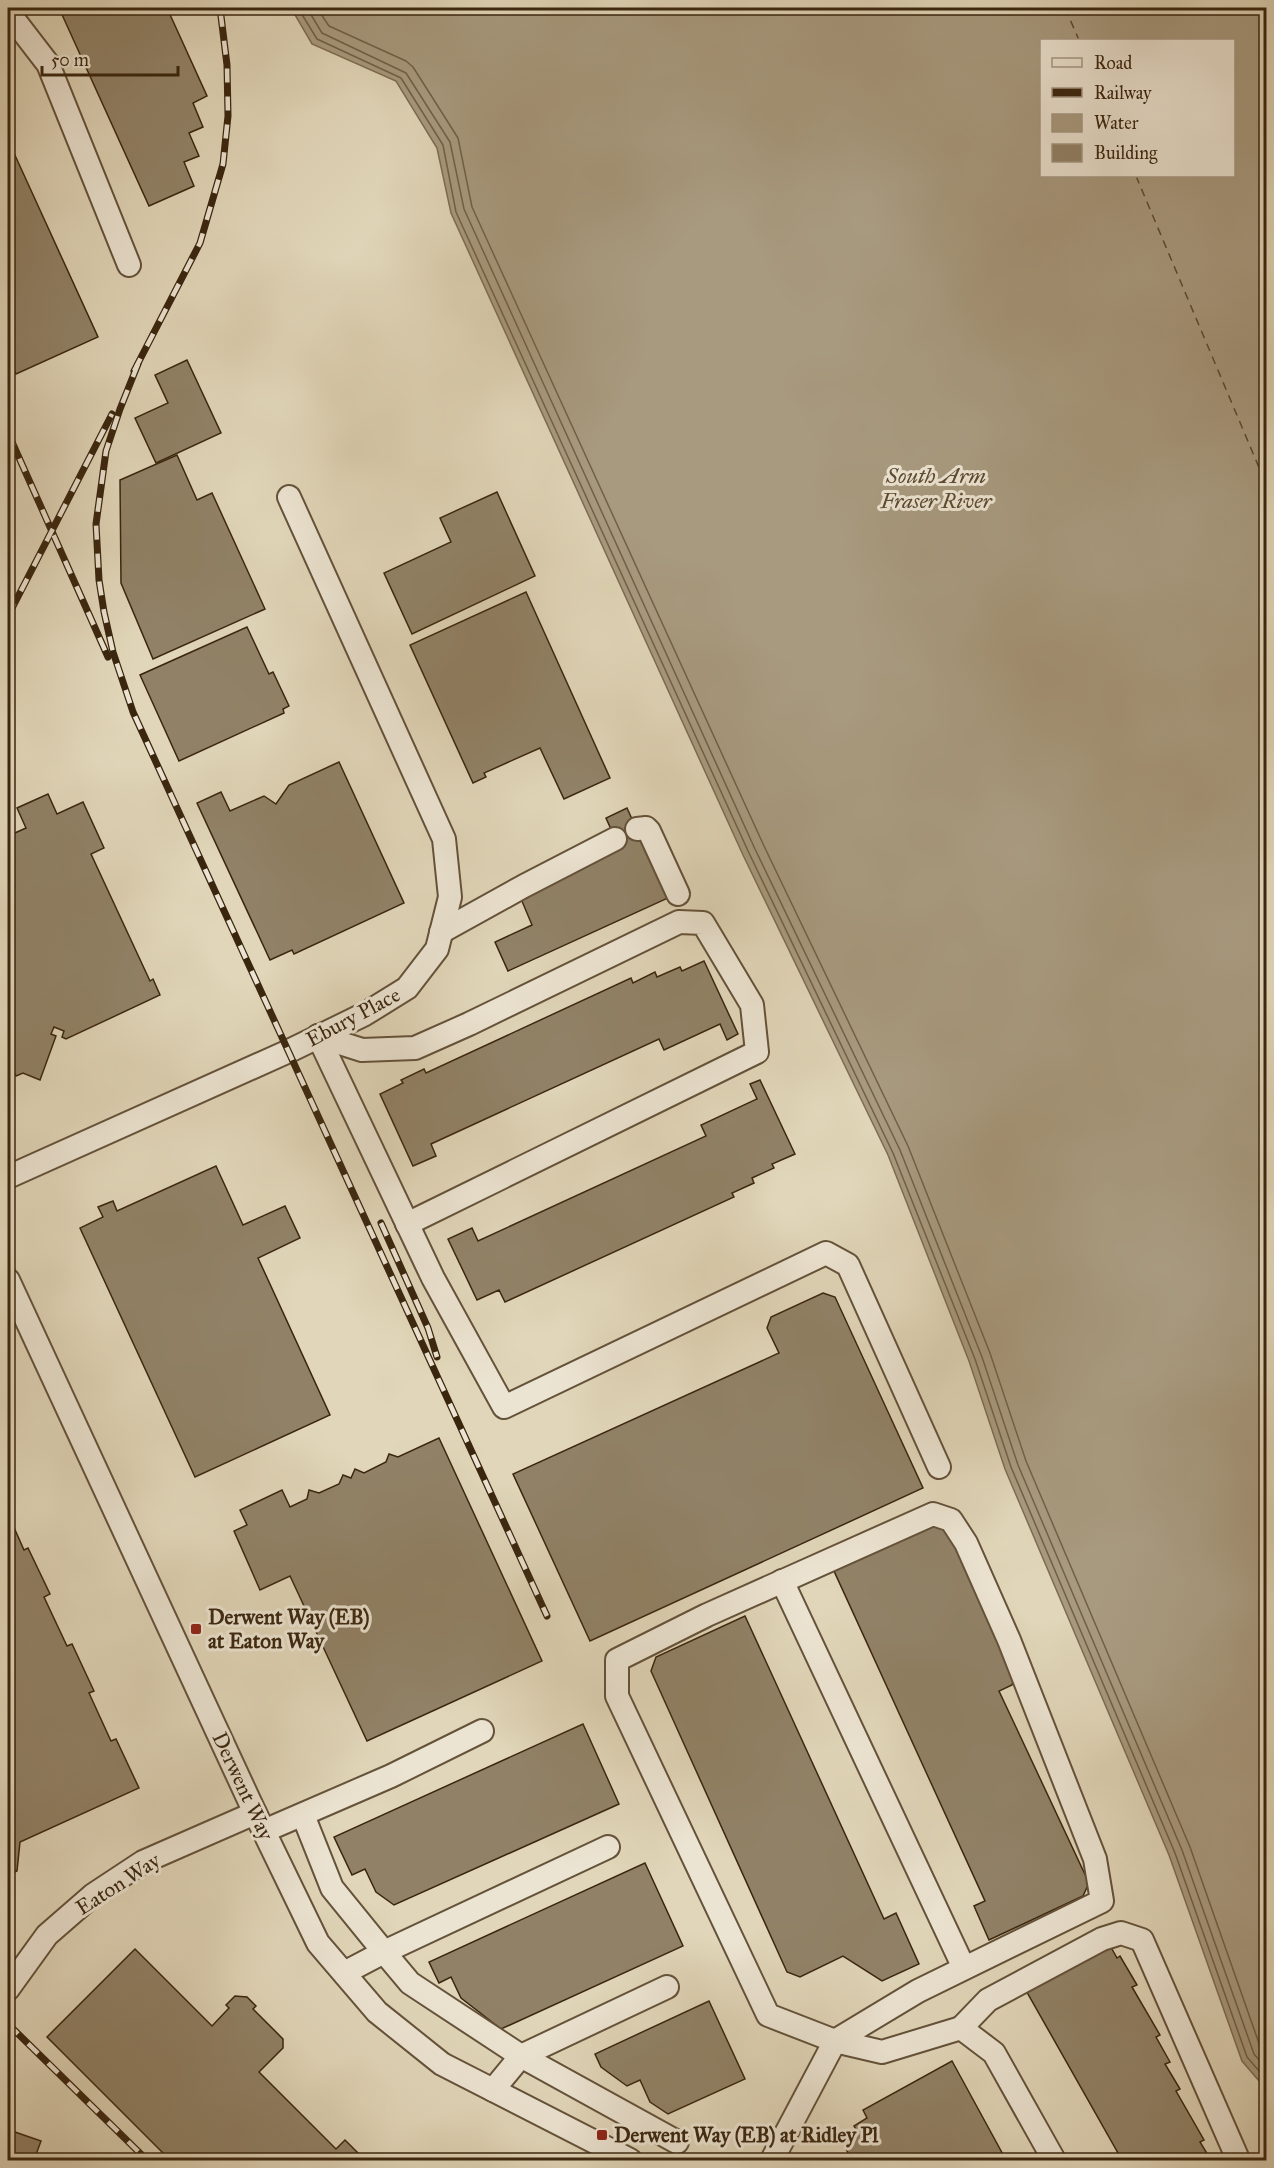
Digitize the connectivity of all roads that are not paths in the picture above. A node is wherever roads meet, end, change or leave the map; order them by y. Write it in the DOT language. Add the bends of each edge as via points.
graph roads {
  1 [pos="8,12"];
  2 [pos="129,265"];
  3 [pos="289,497"];
  4 [pos="637,829"];
  5 [pos="615,839"];
  6 [pos="678,894"];
  7 [pos="441,932"];
  8 [pos="318,1036"];
  9 [pos="8,1177"];
  10 [pos="407,1224"];
  11 [pos="8,1280"];
  12 [pos="939,1467"];
  13 [pos="782,1581"];
  14 [pos="482,1731"];
  15 [pos="303,1815"];
  16 [pos="260,1822"];
  17 [pos="608,1847"];
  18 [pos="384,1952"];
  19 [pos="964,1968"];
  20 [pos="344,1973"];
  21 [pos="667,1987"];
  22 [pos="8,1989"];
  23 [pos="961,2028"];
  24 [pos="835,2041"];
  25 [pos="521,2056"];
  26 [pos="493,2090"];
  27 [pos="677,2142"];
  28 [pos="1237,2157"];
  29 [pos="630,2160"];
  30 [pos="772,2160"];
  31 [pos="1054,2160"];
  1 -- 2 [label="street" via="48,64"];
  3 -- 7 [label="street, Ebury Place" via="444,838 450,897"];
  4 -- 6 [label="street" via="649,831"];
  5 -- 7 [label="street"];
  7 -- 8 [label="street, Ebury Place" via="437,949 407,988 366,1014"];
  8 -- 9 [label="street, Ebury Place"];
  8 -- 10 [label="street"];
  8 -- 10 [label="street" via="362,1050 415,1048 679,922 704,923 752,1005 757,1052"];
  10 -- 12 [label="street" via="504,1407 826,1253 848,1265"];
  11 -- 16 [label="street, Derwent Way"];
  13 -- 19 [label="street"];
  13 -- 19 [label="street" via="933,1514 951,1520 966,1543 1009,1640 1095,1859 1102,1901"];
  13 -- 24 [label="street" via="616,1660 617,1696 768,2015"];
  14 -- 15 [label="street, Eaton Way"];
  15 -- 16 [label="street, Eaton Way"];
  15 -- 18 [label="street" via="332,1888"];
  16 -- 20 [label="street, Derwent Way" via="318,1943"];
  16 -- 22 [label="street, Eaton Way" via="143,1862 93,1895 47,1935"];
  17 -- 18 [label="street"];
  18 -- 20 [label="street"];
  18 -- 25 [label="street" via="410,1983"];
  19 -- 24 [label="street"];
  20 -- 26 [label="street, Derwent Way" via="377,2012 442,2064"];
  21 -- 25 [label="street"];
  23 -- 24 [label="street" via="882,2052"];
  23 -- 28 [label="street" via="988,2000 1102,1939 1121,1933 1142,1940"];
  23 -- 31 [label="street" via="994,2053"];
  24 -- 30 [label="street"];
  25 -- 26 [label="street"];
  25 -- 27 [label="street"];
  26 -- 29 [label="street, Derwent Way"];
}
